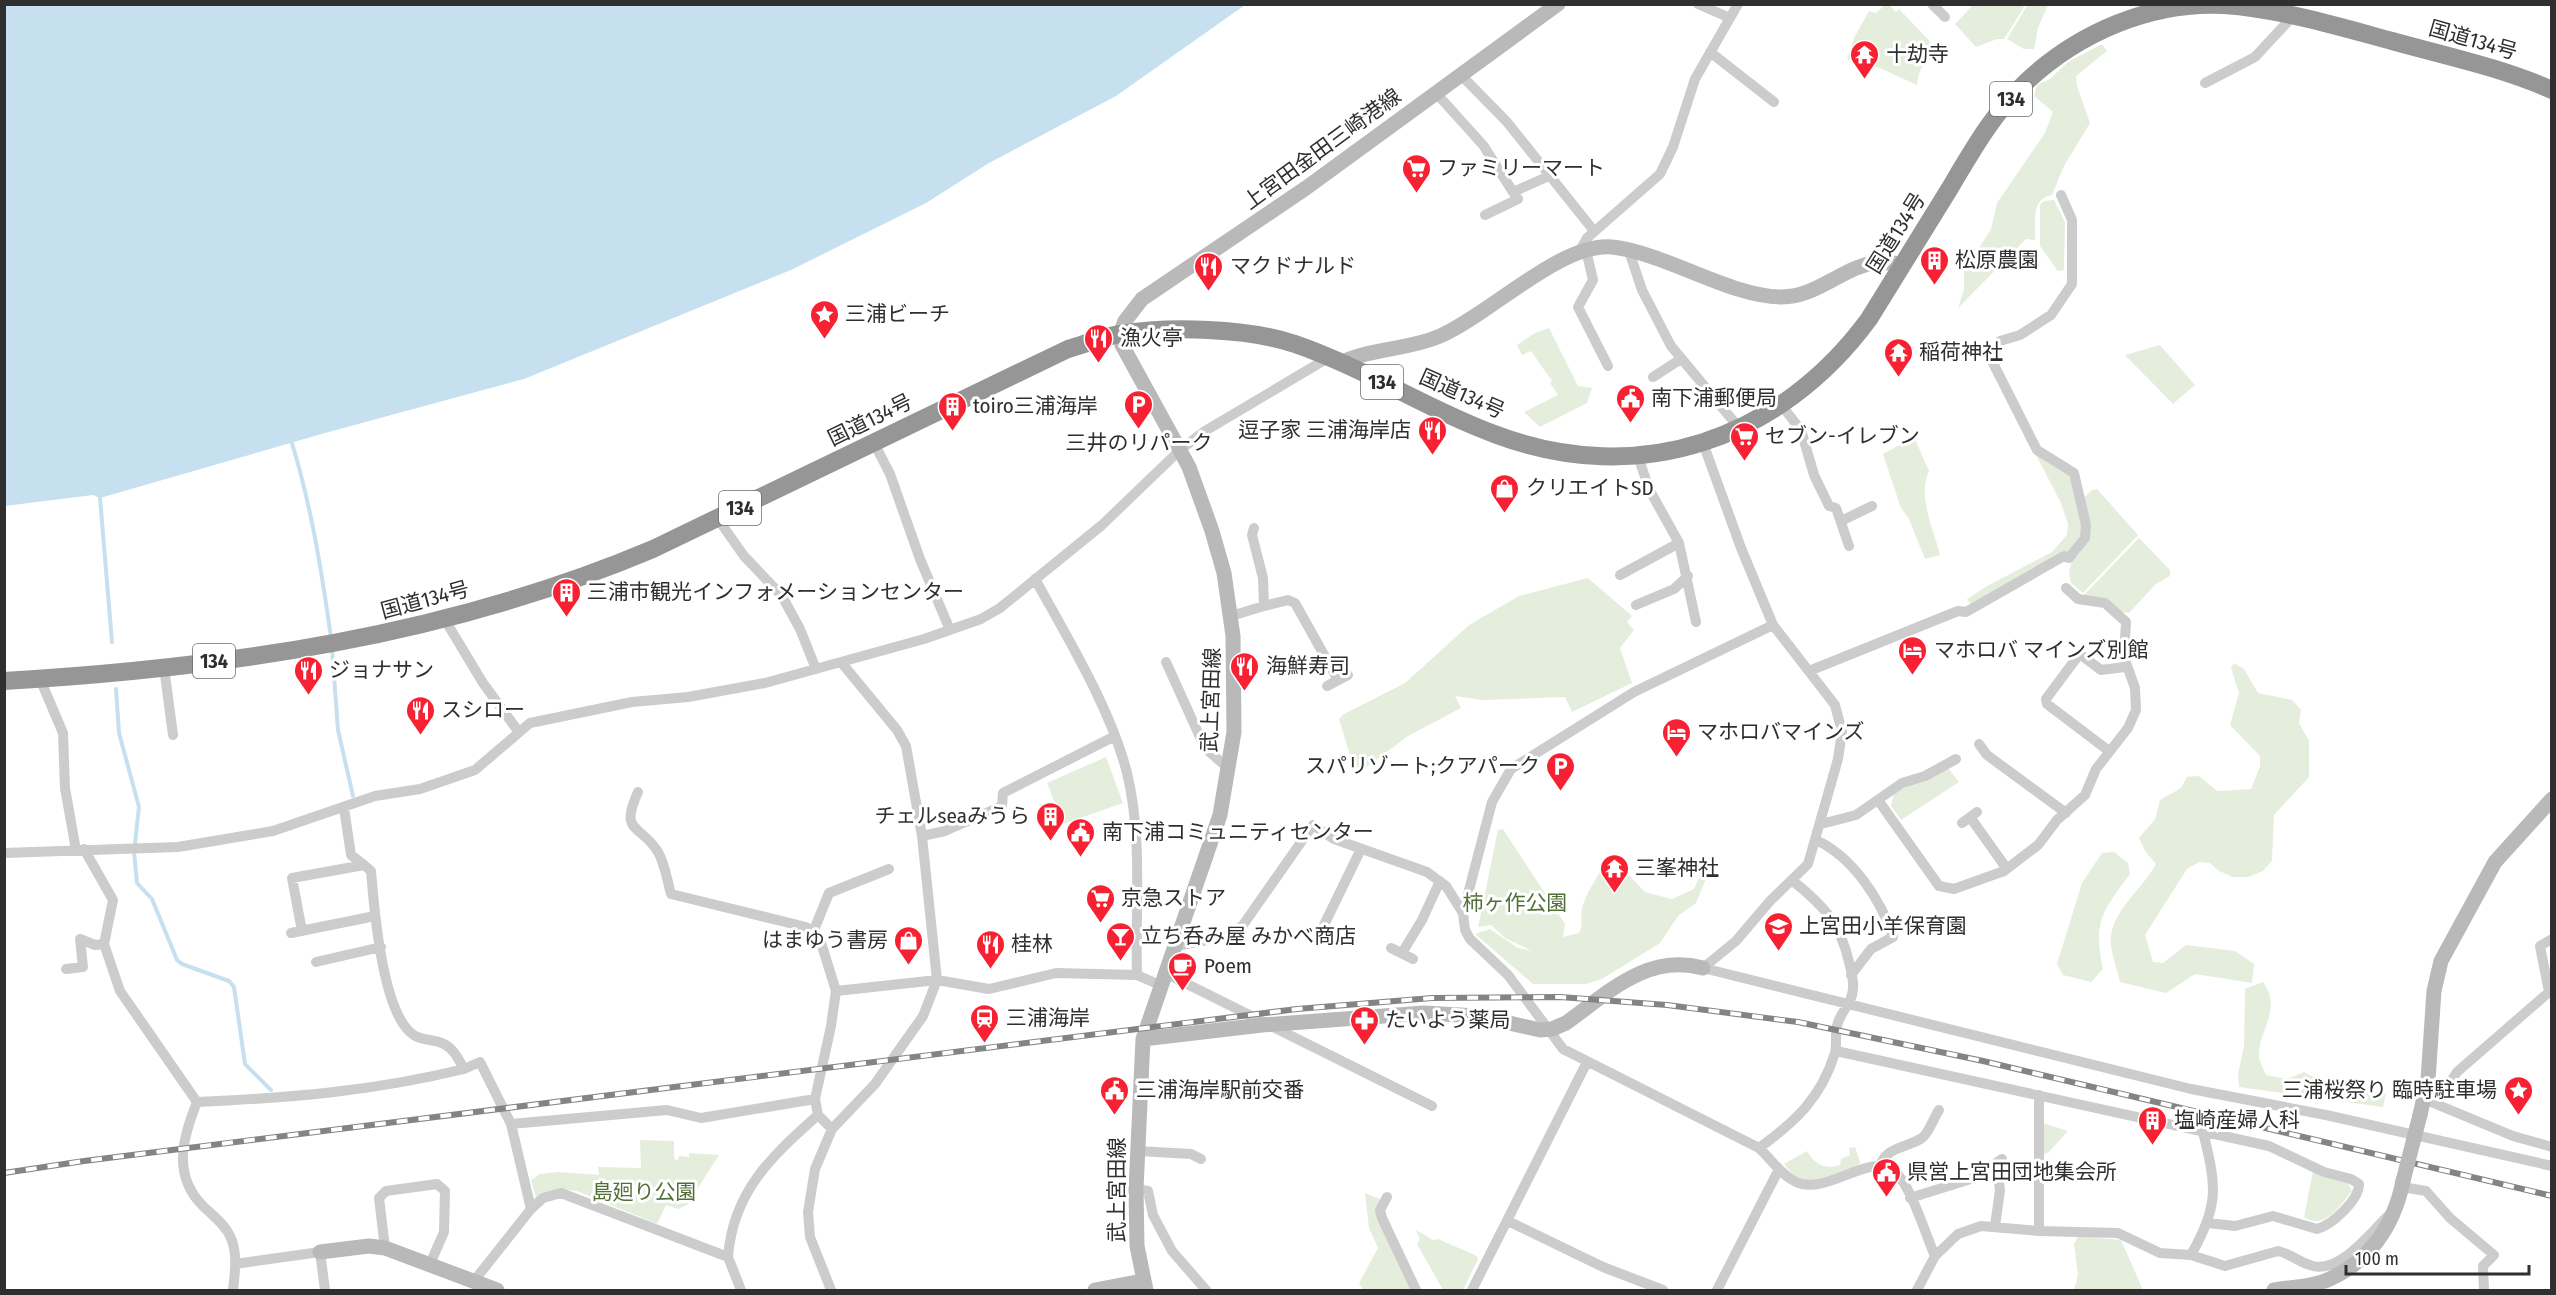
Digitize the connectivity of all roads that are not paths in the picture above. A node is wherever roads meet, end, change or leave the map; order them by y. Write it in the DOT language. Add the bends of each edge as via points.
graph roads {
  1 [pos="1557,4"];
  2 [pos="1698,4"];
  3 [pos="1738,4"];
  4 [pos="2282,12"];
  5 [pos="1730,18"];
  6 [pos="1710,52"];
  7 [pos="1461,75"];
  8 [pos="2205,83"];
  9 [pos="2552,90"];
  10 [pos="1436,93"];
  11 [pos="1774,102"];
  12 [pos="1549,176"];
  13 [pos="1513,192"];
  14 [pos="2061,195"];
  15 [pos="1485,215"];
  16 [pos="1594,231"];
  17 [pos="1629,250"];
  18 [pos="1582,251"];
  19 [pos="1903,264"];
  20 [pos="1120,334"];
  21 [pos="1681,359"];
  22 [pos="1334,361"];
  23 [pos="1608,366"];
  24 [pos="1653,377"];
  25 [pos="1782,406"];
  26 [pos="1740,429"];
  27 [pos="874,443"];
  28 [pos="1703,443"];
  29 [pos="1180,450"];
  30 [pos="1638,456"];
  31 [pos="1872,506"];
  32 [pos="718,519"];
  33 [pos="1841,521"];
  34 [pos="1254,528"];
  35 [pos="1679,543"];
  36 [pos="1849,546"];
  37 [pos="1620,575"];
  38 [pos="1688,576"];
  39 [pos="1035,579"];
  40 [pos="2066,588"];
  41 [pos="1636,605"];
  42 [pos="1264,606"];
  43 [pos="1231,616"];
  44 [pos="445,620"];
  45 [pos="1696,622"];
  46 [pos="1773,625"];
  47 [pos="950,630"];
  48 [pos="841,662"];
  49 [pos="1166,662"];
  50 [pos="165,667"];
  51 [pos="2125,667"];
  52 [pos="816,669"];
  53 [pos="1809,671"];
  54 [pos="1348,675"];
  55 [pos="39,679"];
  56 [pos="1338,680"];
  57 [pos="4,681"];
  58 [pos="1327,686"];
  59 [pos="518,731"];
  60 [pos="173,735"];
  61 [pos="1113,737"];
  62 [pos="1979,744"];
  63 [pos="2109,751"];
  64 [pos="1956,759"];
  65 [pos="1229,769"];
  66 [pos="638,792"];
  67 [pos="2552,799"];
  68 [pos="1878,800"];
  69 [pos="344,808"];
  70 [pos="2066,813"];
  71 [pos="1970,817"];
  72 [pos="1821,824"];
  73 [pos="922,836"];
  74 [pos="1816,840"];
  75 [pos="80,849"];
  76 [pos="1361,849"];
  77 [pos="4,853"];
  78 [pos="364,865"];
  79 [pos="889,869"];
  80 [pos="2007,869"];
  81 [pos="1440,881"];
  82 [pos="1793,881"];
  83 [pos="1463,913"];
  84 [pos="375,916"];
  85 [pos="1324,926"];
  86 [pos="814,930"];
  87 [pos="2552,939"];
  88 [pos="104,944"];
  89 [pos="1176,946"];
  90 [pos="381,947"];
  91 [pos="1413,958"];
  92 [pos="316,962"];
  93 [pos="1703,968"];
  94 [pos="66,969"];
  95 [pos="1137,975"];
  96 [pos="1851,975"];
  97 [pos="937,980"];
  98 [pos="1165,980"];
  99 [pos="836,992"];
  100 [pos="1850,1005"];
  101 [pos="1272,1025"];
  102 [pos="1547,1030"];
  103 [pos="1143,1039"];
  104 [pos="1836,1051"];
  105 [pos="1587,1062"];
  106 [pos="464,1069"];
  107 [pos="2039,1095"];
  108 [pos="815,1099"];
  109 [pos="197,1102"];
  110 [pos="1432,1106"];
  111 [pos="2426,1106"];
  112 [pos="1939,1110"];
  113 [pos="818,1115"];
  114 [pos="511,1124"];
  115 [pos="832,1129"];
  116 [pos="2203,1132"];
  117 [pos="2552,1147"];
  118 [pos="1759,1148"];
  119 [pos="1138,1151"];
  120 [pos="2002,1159"];
  121 [pos="1201,1160"];
  122 [pos="1880,1166"];
  123 [pos="2552,1166"];
  124 [pos="1779,1169"];
  125 [pos="1974,1178"];
  126 [pos="2403,1184"];
  127 [pos="1136,1189"];
  128 [pos="1387,1197"];
  129 [pos="1910,1198"];
  130 [pos="531,1209"];
  131 [pos="2397,1209"];
  132 [pos="1508,1221"];
  133 [pos="2208,1222"];
  134 [pos="1995,1226"];
  135 [pos="2039,1231"];
  136 [pos="385,1248"];
  137 [pos="320,1252"];
  138 [pos="2191,1255"];
  139 [pos="1935,1256"];
  140 [pos="728,1257"];
  141 [pos="235,1264"];
  142 [pos="430,1264"];
  143 [pos="474,1281"];
  144 [pos="1144,1286"];
  145 [pos="2326,1286"];
  146 [pos="233,1290"];
  147 [pos="326,1290"];
  148 [pos="497,1290"];
  149 [pos="741,1290"];
  150 [pos="831,1290"];
  151 [pos="1095,1290"];
  152 [pos="1206,1290"];
  153 [pos="1416,1290"];
  154 [pos="1472,1290"];
  155 [pos="1661,1290"];
  156 [pos="1718,1290"];
  157 [pos="1917,1290"];
  158 [pos="2274,1290"];
  159 [pos="2484,1290"];
  1 -- 7 [label="street, 上宮田金田三崎港線"];
  2 -- 5 [label="street"];
  3 -- 5 [label="street"];
  4 -- 8 [label="street" via="2255,57"];
  4 -- 9 [label="highway, 国道134号 / 134" via="2468,60"];
  4 -- 19 [label="highway, 国道134号 / 134" via="2222,5 2169,9 2128,20 2075,44 2025,82 2005,106"];
  5 -- 6 [label="street"];
  6 -- 11 [label="street" via="1761,99"];
  6 -- 16 [label="street" via="1695,79 1660,174"];
  7 -- 10 [label="street, 上宮田金田三崎港線"];
  7 -- 12 [label="street" via="1507,122"];
  10 -- 13 [label="street" via="1483,145"];
  10 -- 20 [label="street, 上宮田金田三崎港線" via="1299,194 1142,299"];
  12 -- 13 [label="street"];
  12 -- 16 [label="street"];
  13 -- 15 [label="street" via="1518,199"];
  14 -- 53 [label="street" via="2072,220 2072,284 2051,315 2020,335 2000,341 1992,361 2037,450 2074,473 2086,525 2085,538 2070,558 2064,556 1966,612 1958,611"];
  16 -- 18 [label="street"];
  17 -- 18 [label="street" via="1605,247"];
  17 -- 19 [label="street" via="1776,297 1804,294 1874,263"];
  17 -- 21 [label="street" via="1642,290"];
  18 -- 22 [label="street" via="1441,335 1413,345"];
  18 -- 23 [label="street" via="1593,280 1578,307 1589,317"];
  19 -- 25 [label="highway, 国道134号 / 134" via="1848,347"];
  20 -- 22 [label="highway, 国道134号 / 134" via="1216,330 1294,344"];
  20 -- 27 [label="highway, 国道134号 / 134" via="1068,349"];
  20 -- 29 [label="street, 武上宮田線" via="1126,357"];
  21 -- 24 [label="street"];
  21 -- 26 [label="street"];
  22 -- 29 [label="street" via="1205,431"];
  22 -- 30 [label="highway, 国道134号 / 134" via="1517,442 1588,456"];
  25 -- 26 [label="highway, 国道134号 / 134"];
  25 -- 33 [label="street" via="1801,430 1814,475"];
  26 -- 28 [label="highway, 国道134号 / 134"];
  27 -- 32 [label="highway, 国道134号 / 134"];
  27 -- 47 [label="street" via="890,474"];
  28 -- 30 [label="highway, 国道134号 / 134"];
  28 -- 46 [label="street"];
  29 -- 39 [label="street" via="1102,525"];
  29 -- 43 [label="street, 武上宮田線" via="1212,531"];
  30 -- 35 [label="street" via="1649,489"];
  31 -- 33 [label="street"];
  32 -- 44 [label="highway, 国道134号 / 134" via="617,564"];
  32 -- 52 [label="street" via="744,556 782,596"];
  33 -- 36 [label="street"];
  34 -- 42 [label="street"];
  35 -- 37 [label="street"];
  35 -- 38 [label="street"];
  38 -- 41 [label="street" via="1674,589"];
  38 -- 45 [label="street"];
  39 -- 47 [label="street" via="1000,608"];
  39 -- 61 [label="street" via="1089,680"];
  40 -- 51 [label="street" via="2078,599 2105,603 2126,622"];
  42 -- 43 [label="street"];
  42 -- 56 [label="street" via="1288,600 1295,603"];
  43 -- 65 [label="street, 武上宮田線" via="1234,744"];
  44 -- 50 [label="highway, 国道134号 / 134" via="322,647"];
  44 -- 59 [label="street"];
  46 -- 53 [label="street"];
  46 -- 83 [label="street" via="1634,693 1511,769 1492,802"];
  47 -- 48 [label="street"];
  48 -- 52 [label="street"];
  48 -- 73 [label="street" via="906,746"];
  49 -- 65 [label="street" via="1205,748"];
  50 -- 55 [label="highway, 国道134号 / 134"];
  50 -- 60 [label="street"];
  51 -- 63 [label="street" via="2135,688 2136,710 2128,728"];
  51 -- 63 [label="street" via="2101,670 2078,656 2046,699 2047,704"];
  52 -- 59 [label="street" via="765,683 550,718"];
  53 -- 72 [label="street" via="1835,705 1842,732"];
  54 -- 56 [label="street"];
  55 -- 57 [label="highway, 国道134号 / 134"];
  55 -- 75 [label="street" via="63,733 65,788"];
  56 -- 58 [label="street"];
  59 -- 69 [label="street" via="475,770"];
  61 -- 73 [label="street" via="1003,793 1002,806 945,831"];
  61 -- 95 [label="street" via="1127,772 1132,802"];
  62 -- 70 [label="street" via="2032,782"];
  63 -- 70 [label="street" via="2085,795"];
  64 -- 68 [label="street" via="1902,783"];
  65 -- 89 [label="street, 武上宮田線" via="1220,815"];
  66 -- 86 [label="street" via="629,812 630,821 657,852 671,894"];
  67 -- 111 [label="street" via="2495,862 2440,961 2435,981"];
  68 -- 72 [label="street" via="1856,815"];
  68 -- 80 [label="street" via="1940,886 1954,889"];
  69 -- 75 [label="street" via="273,831 178,847"];
  69 -- 78 [label="street" via="351,855"];
  70 -- 80 [label="street" via="2038,845"];
  71 -- 80 [label="street"];
  72 -- 74 [label="street"];
  73 -- 97 [label="street"];
  74 -- 82 [label="street" via="1808,864"];
  74 -- 96 [label="street" via="1834,850 1868,889 1886,915 1893,937 1872,949"];
  75 -- 77 [label="street"];
  75 -- 88 [label="street" via="113,900"];
  76 -- 81 [label="street"];
  76 -- 85 [label="street"];
  76 -- 89 [label="street" via="1313,825 1243,925 1228,936"];
  78 -- 84 [label="street" via="371,871"];
  78 -- 84 [label="street" via="292,878 297,932"];
  79 -- 86 [label="street" via="829,893"];
  81 -- 83 [label="street"];
  81 -- 91 [label="street" via="1427,922 1396,950"];
  82 -- 93 [label="street" via="1736,941"];
  82 -- 96 [label="street" via="1815,899 1838,928"];
  83 -- 102 [label="street" via="1470,939 1508,975"];
  84 -- 90 [label="street"];
  86 -- 99 [label="street"];
  87 -- 111 [label="street" via="2540,946 2549,992 2457,1072"];
  88 -- 94 [label="street" via="80,939 83,967"];
  88 -- 109 [label="street" via="120,991"];
  89 -- 98 [label="street, 武上宮田線"];
  90 -- 92 [label="street"];
  90 -- 106 [label="street" via="387,983 402,1023 422,1039 442,1042"];
  93 -- 100 [label="street"];
  93 -- 102 [label="street" via="1668,964 1639,972 1566,1023"];
  95 -- 97 [label="street" via="1056,973 989,989"];
  95 -- 98 [label="street"];
  96 -- 100 [label="street"];
  97 -- 99 [label="street"];
  97 -- 115 [label="street" via="923,1016 875,1084"];
  98 -- 101 [label="street"];
  98 -- 103 [label="street, 武上宮田線"];
  99 -- 108 [label="street"];
  100 -- 104 [label="street" via="1840,1014 1834,1038"];
  100 -- 123 [label="street" via="2213,1094"];
  101 -- 102 [label="street" via="1438,1012"];
  101 -- 103 [label="street"];
  101 -- 110 [label="street"];
  102 -- 105 [label="street" via="1563,1049"];
  103 -- 119 [label="street, 武上宮田線"];
  104 -- 107 [label="street"];
  104 -- 118 [label="street" via="1810,1104"];
  105 -- 118 [label="street"];
  105 -- 132 [label="street"];
  106 -- 109 [label="street" via="405,1084 335,1094"];
  106 -- 114 [label="street" via="480,1062"];
  107 -- 116 [label="street"];
  107 -- 135 [label="street"];
  108 -- 113 [label="street"];
  108 -- 114 [label="street" via="700,1118 667,1110"];
  109 -- 141 [label="street" via="184,1135 184,1174 200,1203 230,1236"];
  111 -- 117 [label="street"];
  111 -- 126 [label="street, bridge"];
  112 -- 122 [label="street" via="1924,1137 1892,1150"];
  113 -- 115 [label="street"];
  113 -- 140 [label="street" via="771,1157 743,1200 730,1232"];
  114 -- 130 [label="street"];
  115 -- 150 [label="street" via="810,1184 808,1212 810,1237"];
  116 -- 133 [label="street" via="2214,1198"];
  116 -- 133 [label="street" via="2269,1146 2325,1172 2356,1181 2359,1188 2337,1218 2317,1229 2273,1216 2235,1226"];
  118 -- 124 [label="street"];
  119 -- 121 [label="street" via="1191,1154"];
  119 -- 127 [label="street, 武上宮田線"];
  120 -- 134 [label="street" via="1996,1163 2000,1190"];
  122 -- 124 [label="street" via="1804,1185"];
  122 -- 129 [label="street" via="1893,1170 1904,1182"];
  124 -- 156 [label="street"];
  125 -- 129 [label="street"];
  126 -- 131 [label="street"];
  126 -- 159 [label="street" via="2426,1191 2450,1218 2494,1255 2483,1266"];
  127 -- 144 [label="street, 武上宮田線" via="1137,1246"];
  127 -- 152 [label="street" via="1148,1191 1153,1215 1172,1251"];
  128 -- 153 [label="street" via="1380,1210 1382,1218"];
  129 -- 139 [label="street"];
  130 -- 140 [label="street" via="543,1198 561,1192"];
  130 -- 143 [label="street"];
  131 -- 138 [label="street" via="2348,1254 2327,1266 2315,1267 2278,1251 2225,1266"];
  131 -- 145 [label="street" via="2368,1253"];
  132 -- 154 [label="street"];
  132 -- 155 [label="street"];
  133 -- 138 [label="street"];
  134 -- 135 [label="street"];
  134 -- 139 [label="street" via="1958,1234"];
  135 -- 138 [label="street" via="2118,1233 2160,1253"];
  136 -- 137 [label="street"];
  136 -- 142 [label="street"];
  136 -- 142 [label="street" via="379,1198 386,1191 437,1184 444,1191 444,1232"];
  137 -- 141 [label="street"];
  137 -- 147 [label="street"];
  139 -- 157 [label="street"];
  140 -- 149 [label="street"];
  141 -- 146 [label="street"];
  142 -- 143 [label="street"];
  143 -- 148 [label="street"];
  144 -- 151 [label="street"];
  145 -- 158 [label="street"];
}
